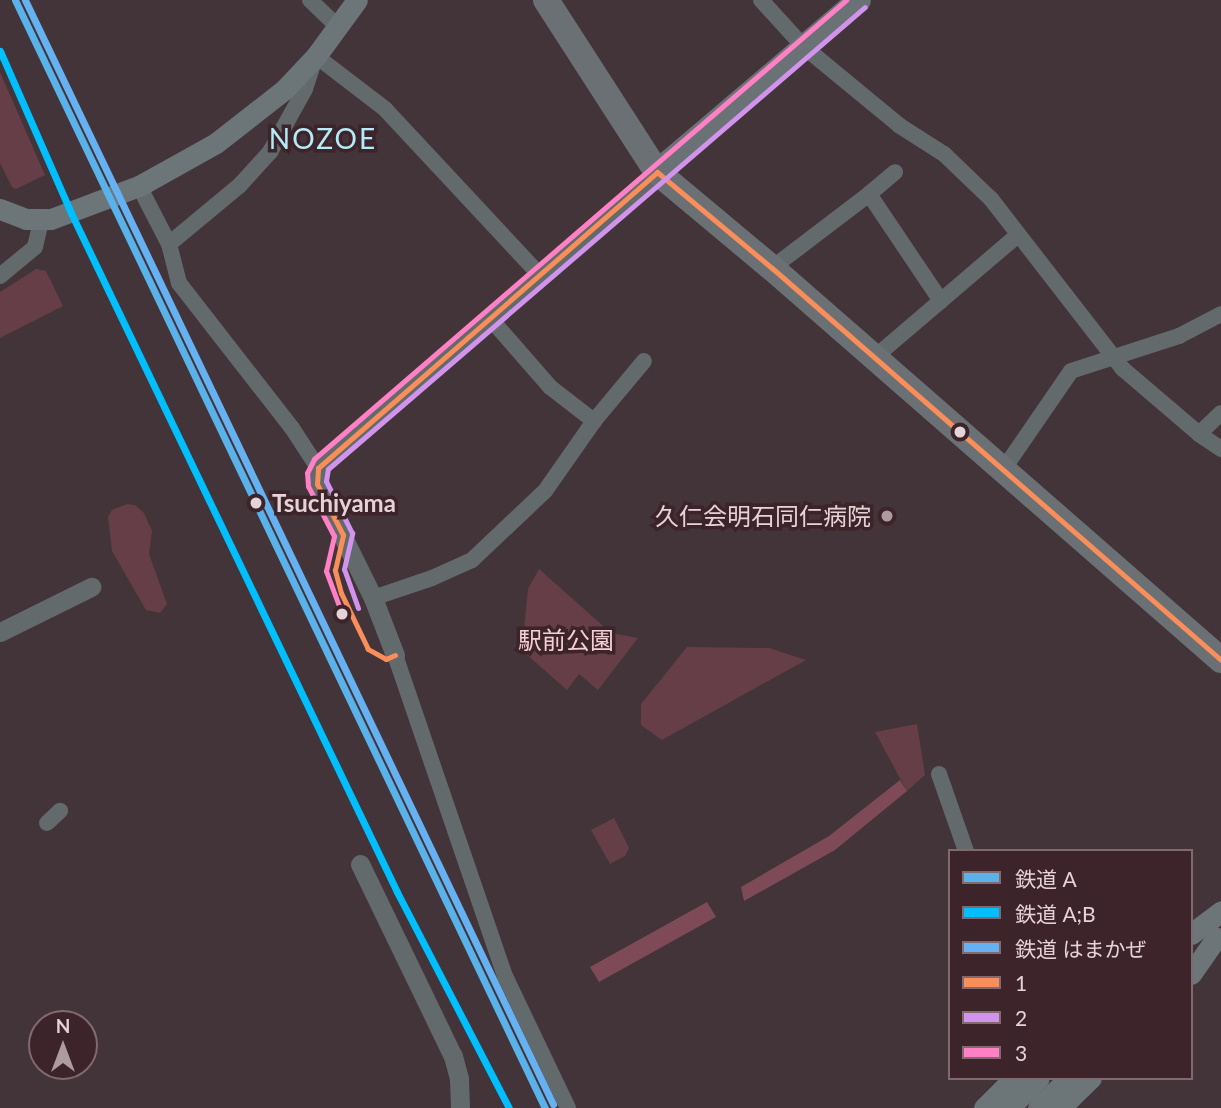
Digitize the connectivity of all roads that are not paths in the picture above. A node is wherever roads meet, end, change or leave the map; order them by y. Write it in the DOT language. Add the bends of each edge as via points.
graph roads {
  1 [pos="310,0"];
  2 [pos="357,0"];
  3 [pos="546,0"];
  4 [pos="761,0"];
  5 [pos="859,0"];
  6 [pos="338,27"];
  7 [pos="803,46"];
  8 [pos="316,56"];
  9 [pos="657,172"];
  10 [pos="895,172"];
  11 [pos="139,186"];
  12 [pos="869,194"];
  13 [pos="0,209"];
  14 [pos="41,221"];
  15 [pos="1018,235"];
  16 [pos="169,244"];
  17 [pos="772,268"];
  18 [pos="539,274"];
  19 [pos="0,276"];
  20 [pos="942,301"];
  21 [pos="1221,314"];
  22 [pos="489,317"];
  23 [pos="1112,356"];
  24 [pos="874,357"];
  25 [pos="643,361"];
  26 [pos="1221,413"];
  27 [pos="594,421"];
  28 [pos="1199,434"];
  29 [pos="1221,449"];
  30 [pos="318,468"];
  31 [pos="1003,470"];
  32 [pos="91,587"];
  33 [pos="373,598"];
  34 [pos="0,632"];
  35 [pos="395,655"];
  36 [pos="1221,660"];
  37 [pos="939,774"];
  38 [pos="60,811"];
  39 [pos="47,823"];
  40 [pos="965,849"];
  41 [pos="359,864"];
  42 [pos="1221,911"];
  43 [pos="1193,932"];
  44 [pos="1219,935"];
  45 [pos="1193,960"];
  46 [pos="1193,971"];
  47 [pos="1012,1080"];
  48 [pos="1037,1080"];
  49 [pos="1067,1080"];
  50 [pos="1089,1080"];
  51 [pos="460,1108"];
  52 [pos="568,1108"];
  53 [pos="984,1108"];
  54 [pos="1009,1108"];
  55 [pos="1038,1108"];
  56 [pos="1060,1108"];
  1 -- 6 [label="street"];
  2 -- 6 [label="main road"];
  3 -- 9 [label="highway"];
  4 -- 7 [label="street"];
  5 -- 7 [label="main road"];
  6 -- 8 [label="main road"];
  7 -- 9 [label="main road"];
  7 -- 15 [label="street" via="900,126 944,154 991,199"];
  8 -- 11 [label="main road" via="285,89 216,143"];
  8 -- 16 [label="street" via="305,89 270,152 240,185"];
  8 -- 18 [label="street" via="385,109"];
  9 -- 17 [label="highway"];
  9 -- 18 [label="street"];
  10 -- 12 [label="street"];
  11 -- 14 [label="main road"];
  11 -- 16 [label="street"];
  12 -- 17 [label="street"];
  12 -- 20 [label="street"];
  13 -- 14 [label="main road"];
  14 -- 19 [label="street" via="35,247"];
  15 -- 20 [label="street"];
  15 -- 23 [label="street"];
  16 -- 30 [label="street" via="179,283"];
  17 -- 24 [label="highway"];
  18 -- 22 [label="street"];
  20 -- 24 [label="street"];
  21 -- 23 [label="street" via="1179,336"];
  22 -- 27 [label="street" via="550,387"];
  22 -- 30 [label="street"];
  23 -- 28 [label="street"];
  23 -- 31 [label="street" via="1071,371"];
  24 -- 31 [label="highway"];
  25 -- 27 [label="street"];
  26 -- 28 [label="street"];
  27 -- 33 [label="street" via="545,491 472,560"];
  28 -- 29 [label="street"];
  30 -- 33 [label="street" via="317,484"];
  31 -- 36 [label="highway"];
  32 -- 34 [label="street"];
  33 -- 35 [label="street"];
  35 -- 52 [label="street" via="505,976"];
  37 -- 40 [label="street"];
  38 -- 39 [label="street"];
  41 -- 51 [label="street" via="453,1056"];
  42 -- 43 [label="main road"];
  44 -- 45 [label="main road"];
  44 -- 46 [label="main road"];
  47 -- 53 [label="main road"];
  48 -- 54 [label="main road"];
  49 -- 55 [label="main road"];
  50 -- 56 [label="main road"];
}
